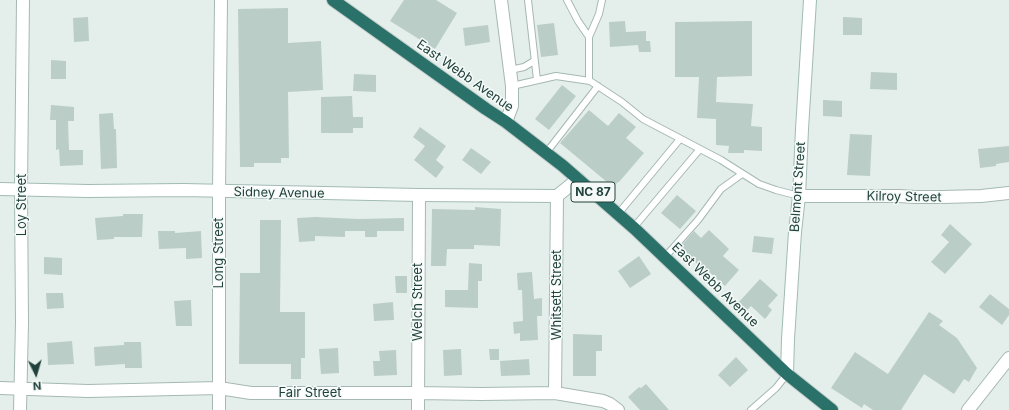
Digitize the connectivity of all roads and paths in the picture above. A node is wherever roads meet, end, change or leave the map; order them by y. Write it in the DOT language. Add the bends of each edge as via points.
graph roads {
  1 [pos="23,0"];
  2 [pos="221,0"];
  3 [pos="332,0"];
  4 [pos="501,0"];
  5 [pos="528,0"];
  6 [pos="567,0"];
  7 [pos="602,0"];
  8 [pos="810,0"];
  9 [pos="589,37"];
  10 [pos="534,61"];
  11 [pos="510,70"];
  12 [pos="536,80"];
  13 [pos="589,81"];
  14 [pos="512,86"];
  15 [pos="598,86"];
  16 [pos="506,122"];
  17 [pos="680,139"];
  18 [pos="700,149"];
  19 [pos="546,153"];
  20 [pos="742,174"];
  21 [pos="578,179"];
  22 [pos="0,189"];
  23 [pos="21,189"];
  24 [pos="219,192"];
  25 [pos="1009,193"];
  26 [pos="419,195"];
  27 [pos="558,196"];
  28 [pos="799,196"];
  29 [pos="618,214"];
  30 [pos="634,227"];
  31 [pos="665,256"];
  32 [pos="1009,358"];
  33 [pos="787,374"];
  34 [pos="0,388"];
  35 [pos="20,388"];
  36 [pos="219,388"];
  37 [pos="418,393"];
  38 [pos="555,393"];
  39 [pos="973,406"];
  40 [pos="20,410"];
  41 [pos="219,410"];
  42 [pos="418,410"];
  43 [pos="618,410"];
  44 [pos="751,410"];
  45 [pos="832,410"];
  1 -- 23 [label="street, Loy Street"];
  2 -- 24 [label="street, Long Street"];
  3 -- 16 [label="highway, East Webb Avenue / NC 87"];
  4 -- 11 [label="street"];
  5 -- 10 [label="lane"];
  6 -- 9 [label="lane"];
  7 -- 9 [label="lane"];
  8 -- 28 [label="street, Belmont Street"];
  9 -- 13 [label="lane"];
  10 -- 11 [label="lane" via="524,67"];
  10 -- 12 [label="lane"];
  11 -- 14 [label="street"];
  12 -- 13 [label="lane" via="556,76"];
  12 -- 14 [label="lane"];
  13 -- 15 [label="lane"];
  14 -- 16 [label="street" via="512,106"];
  15 -- 17 [label="lane" via="643,119"];
  15 -- 19 [label="lane"];
  16 -- 19 [label="highway, East Webb Avenue / NC 87"];
  17 -- 18 [label="lane"];
  17 -- 29 [label="lane"];
  18 -- 20 [label="lane"];
  18 -- 30 [label="lane"];
  19 -- 21 [label="highway, East Webb Avenue / NC 87"];
  20 -- 28 [label="lane" via="760,184"];
  20 -- 31 [label="lane" via="721,189 698,220"];
  21 -- 27 [label="street"];
  21 -- 29 [label="highway, East Webb Avenue / NC 87"];
  22 -- 23 [label="street, Sidney Avenue"];
  23 -- 24 [label="street, Sidney Avenue"];
  23 -- 35 [label="street, Loy Street"];
  24 -- 26 [label="street, Sidney Avenue"];
  24 -- 36 [label="street, Long Street"];
  25 -- 28 [label="street, Kilroy Street" via="942,197"];
  26 -- 27 [label="street, Sidney Avenue"];
  26 -- 37 [label="street, Welch Street"];
  27 -- 38 [label="street, Whitsett Street"];
  28 -- 33 [label="street, Belmont Street"];
  29 -- 30 [label="highway, East Webb Avenue / NC 87"];
  30 -- 31 [label="highway, East Webb Avenue / NC 87"];
  31 -- 33 [label="highway, East Webb Avenue / NC 87"];
  32 -- 39 [label="street"];
  33 -- 44 [label="lane" via="776,388"];
  33 -- 45 [label="highway, East Webb Avenue / NC 87"];
  34 -- 35 [label="street, Fair Street"];
  35 -- 36 [label="street, Fair Street" via="88,391"];
  35 -- 40 [label="street, Loy Street"];
  36 -- 37 [label="street, Fair Street" via="251,393"];
  36 -- 41 [label="street, Long Street"];
  37 -- 38 [label="street, Fair Street"];
  37 -- 42 [label="street, Welch Street"];
  38 -- 43 [label="street, Fair Street" via="602,401"];
}
